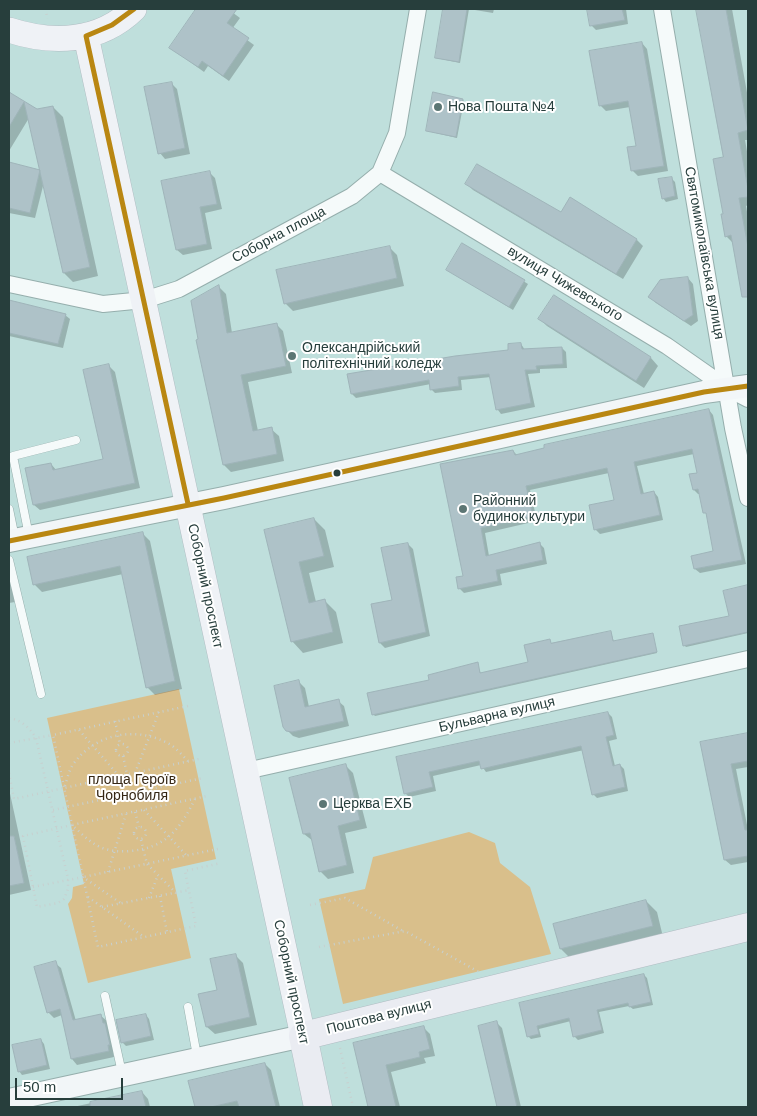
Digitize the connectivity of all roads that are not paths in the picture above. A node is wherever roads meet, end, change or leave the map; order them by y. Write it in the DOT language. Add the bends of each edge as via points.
graph roads {
  1 [pos="134,9"];
  2 [pos="418,9"];
  3 [pos="662,9"];
  4 [pos="9,30"];
  5 [pos="86,36"];
  6 [pos="380,173"];
  7 [pos="9,284"];
  8 [pos="144,300"];
  9 [pos="738,387"];
  10 [pos="748,399"];
  11 [pos="76,440"];
  12 [pos="748,498"];
  13 [pos="188,504"];
  14 [pos="9,509"];
  15 [pos="16,545"];
  16 [pos="748,658"];
  17 [pos="41,694"];
  18 [pos="246,772"];
  19 [pos="748,927"];
  20 [pos="105,996"];
  21 [pos="188,1007"];
  22 [pos="303,1036"];
  23 [pos="198,1058"];
  24 [pos="122,1074"];
  25 [pos="16,1102"];
  26 [pos="318,1107"];
  1 -- 5 [label="main road" via="103,30"];
  2 -- 6 [label="street, Соборна площа" via="397,133"];
  3 -- 9 [label="street, Святомиколаївська вулиця"];
  4 -- 5 [label="main road" via="50,39"];
  5 -- 8 [label="main road, Соборний проспект"];
  6 -- 8 [label="street, Соборна площа" via="352,196 179,289"];
  6 -- 9 [label="street, вулиця Чижевського"];
  7 -- 8 [label="street, Соборна площа" via="103,304"];
  8 -- 13 [label="main road, Соборний проспект"];
  9 -- 10 [label="street, вулиця Чижевського"];
  9 -- 12 [label="street, Святомиколаївська вулиця" via="733,428"];
  9 -- 13 [label="street"];
  11 -- 15 [label="lane" via="13,456"];
  13 -- 15 [label="street"];
  13 -- 18 [label="main road, Соборний проспект"];
  14 -- 15 [label="lane"];
  15 -- 17 [label="lane"];
  16 -- 18 [label="street, Бульварна вулиця"];
  18 -- 22 [label="main road, Соборний проспект"];
  19 -- 22 [label="highway, Поштова вулиця"];
  20 -- 24 [label="lane"];
  21 -- 23 [label="lane"];
  22 -- 23 [label="street, Поштова вулиця"];
  22 -- 26 [label="highway, Соборний проспект"];
  23 -- 24 [label="street, Поштова вулиця"];
  24 -- 25 [label="street, Поштова вулиця"];
}
